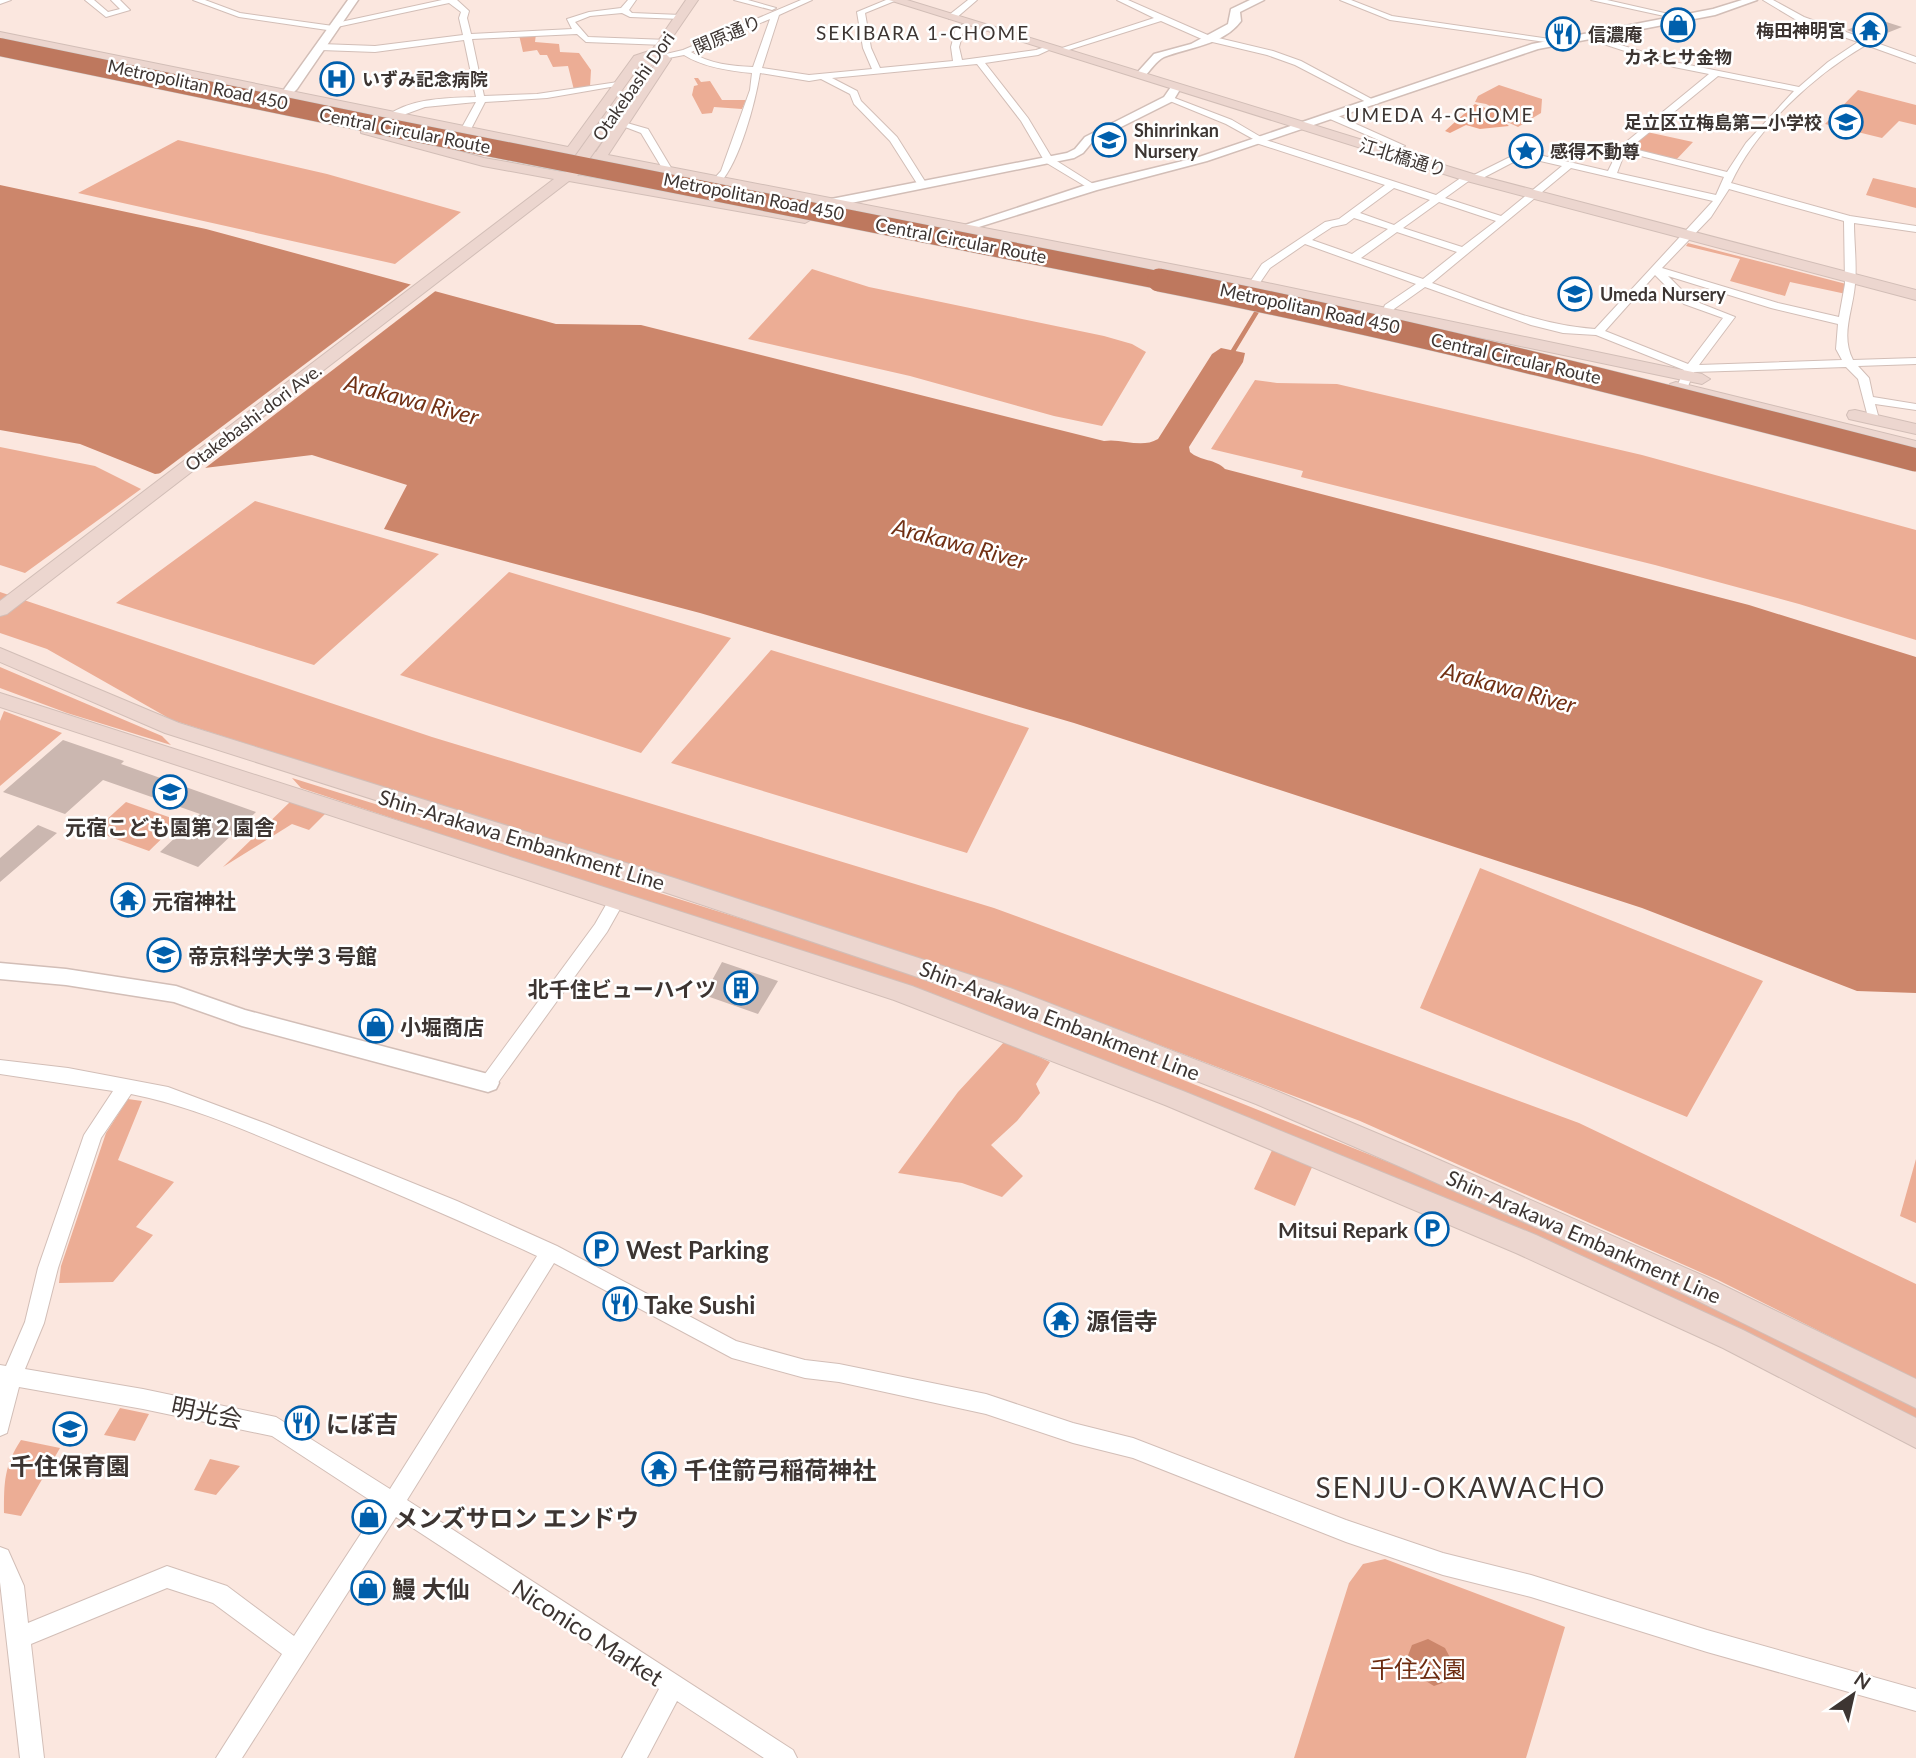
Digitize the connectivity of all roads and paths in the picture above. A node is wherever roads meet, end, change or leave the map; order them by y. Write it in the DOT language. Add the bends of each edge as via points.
graph roads {
  1 [pos="7,0"];
  2 [pos="89,0"];
  3 [pos="115,0"];
  4 [pos="197,0"];
  5 [pos="353,0"];
  6 [pos="451,0"];
  7 [pos="632,0"];
  8 [pos="692,0"];
  9 [pos="738,0"];
  10 [pos="808,0"];
  11 [pos="894,0"];
  12 [pos="973,0"];
  13 [pos="1121,0"];
  14 [pos="1259,0"];
  15 [pos="1344,0"];
  16 [pos="1595,0"];
  17 [pos="1752,0"];
  18 [pos="1767,0"];
  19 [pos="0,2"];
  20 [pos="775,8"];
  21 [pos="624,10"];
  22 [pos="952,17"];
  23 [pos="1678,17"];
  24 [pos="681,18"];
  25 [pos="1161,18"];
  26 [pos="969,23"];
  27 [pos="335,27"];
  28 [pos="578,31"];
  29 [pos="1588,36"];
  30 [pos="467,37"];
  31 [pos="1207,38"];
  32 [pos="1559,41"];
  33 [pos="0,42"];
  34 [pos="1863,43"];
  35 [pos="321,47"];
  36 [pos="1048,47"];
  37 [pos="1916,49"];
  38 [pos="1062,51"];
  39 [pos="659,52"];
  40 [pos="685,52"];
  41 [pos="1905,57"];
  42 [pos="1916,60"];
  43 [pos="979,61"];
  44 [pos="958,63"];
  45 [pos="757,71"];
  46 [pos="877,71"];
  47 [pos="1716,73"];
  48 [pos="1140,75"];
  49 [pos="823,77"];
  50 [pos="1177,86"];
  51 [pos="622,90"];
  52 [pos="1802,90"];
  53 [pos="280,98"];
  54 [pos="1169,99"];
  55 [pos="481,101"];
  56 [pos="1376,103"];
  57 [pos="392,116"];
  58 [pos="1333,117"];
  59 [pos="623,123"];
  60 [pos="1305,126"];
  61 [pos="465,131"];
  62 [pos="1260,141"];
  63 [pos="1400,146"];
  64 [pos="1623,149"];
  65 [pos="1048,160"];
  66 [pos="597,161"];
  67 [pos="1570,164"];
  68 [pos="569,165"];
  69 [pos="668,172"];
  70 [pos="1612,174"];
  71 [pos="1471,178"];
  72 [pos="1728,180"];
  73 [pos="717,181"];
  74 [pos="921,184"];
  75 [pos="1392,184"];
  76 [pos="1093,187"];
  77 [pos="1534,195"];
  78 [pos="1436,198"];
  79 [pos="1719,199"];
  80 [pos="831,204"];
  81 [pos="1353,214"];
  82 [pos="1849,219"];
  83 [pos="1503,220"];
  84 [pos="962,228"];
  85 [pos="1395,229"];
  86 [pos="1916,229"];
  87 [pos="940,232"];
  88 [pos="1686,235"];
  89 [pos="1305,241"];
  90 [pos="1463,251"];
  91 [pos="1354,258"];
  92 [pos="1656,270"];
  93 [pos="1851,278"];
  94 [pos="1253,285"];
  95 [pos="1422,285"];
  96 [pos="1916,295"];
  97 [pos="1387,312"];
  98 [pos="1844,322"];
  99 [pos="1598,332"];
  100 [pos="1916,361"];
  101 [pos="1850,364"];
  102 [pos="1686,378"];
  103 [pos="1869,400"];
  104 [pos="1916,407"];
  105 [pos="1873,419"];
  106 [pos="1916,429"];
  107 [pos="1916,439"];
  108 [pos="1916,446"];
  109 [pos="1916,460"];
  110 [pos="0,610"];
  111 [pos="0,654"];
  112 [pos="0,700"];
  113 [pos="172,728"];
  114 [pos="289,793"];
  115 [pos="617,900"];
  116 [pos="0,971"];
  117 [pos="0,1067"];
  118 [pos="488,1083"];
  119 [pos="127,1085"];
  120 [pos="550,1252"];
  121 [pos="6,1376"];
  122 [pos="1916,1394"];
  123 [pos="3,1401"];
  124 [pos="0,1426"];
  125 [pos="1916,1434"];
  126 [pos="392,1504"];
  127 [pos="0,1558"];
  128 [pos="19,1638"];
  129 [pos="298,1652"];
  130 [pos="673,1686"];
  131 [pos="1916,1700"];
  132 [pos="32,1758"];
  133 [pos="228,1758"];
  134 [pos="634,1758"];
  135 [pos="785,1758"];
  1 -- 19 [label="street"];
  2 -- 3 [label="street" via="106,15 126,10"];
  4 -- 27 [label="street" via="239,15"];
  5 -- 27 [label="street"];
  6 -- 27 [label="street"];
  6 -- 30 [label="street" via="465,11"];
  7 -- 21 [label="street"];
  8 -- 24 [label="main road, Otakebashi Dori"];
  9 -- 20 [label="street"];
  10 -- 20 [label="street, 関原通り"];
  11 -- 22 [label="main road, 江北橋通り"];
  11 -- 46 [label="street" via="861,12 867,48"];
  12 -- 22 [label="street"];
  13 -- 25 [label="street"];
  14 -- 31 [label="street" via="1240,6 1232,26"];
  15 -- 32 [label="street" via="1390,18"];
  16 -- 23 [label="street"];
  17 -- 23 [label="street"];
  18 -- 34 [label="street"];
  20 -- 40 [label="street, 関原通り"];
  20 -- 45 [label="street"];
  21 -- 24 [label="street" via="630,15"];
  21 -- 28 [label="street" via="570,20"];
  22 -- 26 [label="main road, 江北橋通り"];
  23 -- 29 [label="street"];
  24 -- 39 [label="main road, Otakebashi Dori"];
  25 -- 31 [label="street"];
  25 -- 38 [label="street"];
  26 -- 36 [label="main road, 江北橋通り"];
  26 -- 44 [label="street" via="960,28 955,47"];
  27 -- 35 [label="street"];
  28 -- 30 [label="street, 関原通り"];
  28 -- 39 [label="street, 関原通り" via="586,39"];
  29 -- 32 [label="street"];
  29 -- 47 [label="street" via="1668,63"];
  30 -- 35 [label="street, 関原通り" via="375,49"];
  30 -- 55 [label="street"];
  31 -- 48 [label="street" via="1158,56"];
  31 -- 56 [label="street" via="1298,63"];
  32 -- 56 [label="street"];
  33 -- 53 [label="main road, Metropolitan Road 450"];
  33 -- 107 [label="highway, Central Circular Route" via="1417,323 1635,370"];
  33 -- 109 [label="highway, Central Circular Route, bridge" via="396,129 1245,297 1596,377"];
  34 -- 41 [label="street"];
  34 -- 52 [label="street" via="1836,58"];
  35 -- 53 [label="street"];
  36 -- 38 [label="main road, 江北橋通り"];
  36 -- 43 [label="street"];
  37 -- 41 [label="street"];
  38 -- 48 [label="main road, 江北橋通り"];
  39 -- 40 [label="street, 関原通り"];
  39 -- 51 [label="main road" via="638,59"];
  39 -- 59 [label="main road" via="665,59"];
  40 -- 45 [label="street" via="733,69"];
  41 -- 42 [label="street"];
  43 -- 44 [label="street"];
  43 -- 65 [label="street" via="1026,120"];
  44 -- 46 [label="street"];
  45 -- 49 [label="street"];
  45 -- 73 [label="street" via="725,172"];
  46 -- 49 [label="street"];
  47 -- 52 [label="street"];
  47 -- 64 [label="street"];
  48 -- 50 [label="main road, 江北橋通り"];
  49 -- 74 [label="street" via="854,93 876,124 894,139"];
  50 -- 54 [label="street"];
  50 -- 60 [label="main road, 江北橋通り"];
  51 -- 55 [label="street"];
  51 -- 68 [label="main road, Otakebashi Dori, bridge"];
  51 -- 68 [label="main road"];
  52 -- 72 [label="street" via="1740,158"];
  53 -- 57 [label="main road, Metropolitan Road 450"];
  53 -- 68 [label="main road, Metropolitan Road 450"];
  53 -- 68 [label="main road" via="272,107 281,111 470,159"];
  54 -- 62 [label="street" via="1229,122"];
  54 -- 65 [label="street" via="1089,139 1070,156"];
  55 -- 57 [label="street" via="414,107"];
  55 -- 61 [label="street"];
  56 -- 58 [label="street"];
  57 -- 61 [label="main road, Metropolitan Road 450"];
  58 -- 60 [label="street"];
  58 -- 63 [label="street"];
  59 -- 66 [label="main road"];
  59 -- 69 [label="street" via="645,131"];
  60 -- 62 [label="street"];
  60 -- 71 [label="main road, 江北橋通り"];
  61 -- 68 [label="main road, Metropolitan Road 450"];
  62 -- 75 [label="street"];
  62 -- 76 [label="street"];
  64 -- 70 [label="street"];
  64 -- 72 [label="street"];
  65 -- 74 [label="street"];
  65 -- 76 [label="street"];
  66 -- 68 [label="main road, Metropolitan Road 450"];
  66 -- 69 [label="main road, Metropolitan Road 450"];
  66 -- 87 [label="main road, Metropolitan Road 450"];
  67 -- 70 [label="street"];
  67 -- 71 [label="street" via="1522,154"];
  67 -- 77 [label="street"];
  68 -- 87 [label="main road" via="748,208 865,230"];
  68 -- 110 [label="main road, Otakebashi-dori Ave." via="549,191"];
  69 -- 73 [label="main road, Metropolitan Road 450"];
  70 -- 79 [label="street"];
  71 -- 77 [label="main road, 江北橋通り"];
  71 -- 78 [label="street"];
  72 -- 79 [label="street"];
  72 -- 82 [label="street"];
  73 -- 80 [label="main road, Metropolitan Road 450"];
  74 -- 80 [label="street"];
  75 -- 78 [label="street"];
  75 -- 81 [label="street"];
  76 -- 84 [label="street"];
  77 -- 83 [label="street"];
  77 -- 88 [label="main road, 江北橋通り"];
  78 -- 83 [label="street"];
  78 -- 85 [label="street"];
  79 -- 88 [label="street"];
  80 -- 84 [label="main road, Metropolitan Road 450"];
  81 -- 85 [label="street"];
  81 -- 89 [label="street"];
  82 -- 86 [label="street"];
  82 -- 93 [label="street"];
  83 -- 90 [label="street"];
  84 -- 87 [label="main road"];
  84 -- 94 [label="main road, Metropolitan Road 450"];
  85 -- 90 [label="street"];
  85 -- 91 [label="street"];
  87 -- 102 [label="main road, Metropolitan Road 450"];
  88 -- 92 [label="street"];
  88 -- 93 [label="main road, 江北橋通り"];
  89 -- 91 [label="street"];
  89 -- 94 [label="street" via="1266,266"];
  90 -- 95 [label="street"];
  91 -- 95 [label="street"];
  92 -- 98 [label="street"];
  92 -- 99 [label="street"];
  92 -- 102 [label="street" via="1688,302 1730,317"];
  93 -- 96 [label="main road, 江北橋通り"];
  93 -- 98 [label="street"];
  94 -- 97 [label="main road, Metropolitan Road 450"];
  95 -- 97 [label="street"];
  95 -- 99 [label="street" via="1535,323"];
  97 -- 102 [label="main road, Metropolitan Road 450"];
  98 -- 101 [label="street" via="1842,349"];
  99 -- 102 [label="street"];
  100 -- 101 [label="street"];
  101 -- 102 [label="street"];
  101 -- 103 [label="street" via="1863,378"];
  102 -- 105 [label="main road, Metropolitan Road 450"];
  102 -- 108 [label="main road, Metropolitan Road 450"];
  103 -- 104 [label="street"];
  103 -- 105 [label="street"];
  105 -- 106 [label="main road, Metropolitan Road 450"];
  111 -- 113 [label="main road, Shin-Arakawa Embankment Line"];
  112 -- 114 [label="main road, Shin-Arakawa Embankment Line"];
  113 -- 114 [label="main road, Shin-Arakawa Embankment Line" via="181,745 273,777 283,782"];
  113 -- 122 [label="main road, Shin-Arakawa Embankment Line" via="1001,995 1265,1097 1460,1180 1686,1281"];
  114 -- 115 [label="main road, Shin-Arakawa Embankment Line"];
  115 -- 118 [label="street"];
  115 -- 125 [label="main road, Shin-Arakawa Embankment Line" via="1015,1034 1319,1157 1526,1244 1733,1339"];
  116 -- 118 [label="street" via="176,994 254,1021"];
  117 -- 119 [label="street"];
  119 -- 120 [label="street" via="168,1094 261,1129"];
  119 -- 121 [label="street" via="93,1135 34,1323"];
  120 -- 126 [label="street"];
  120 -- 131 [label="street" via="732,1349 805,1369 986,1404 1133,1448 1430,1560"];
  121 -- 123 [label="street"];
  121 -- 126 [label="street, 明光会" via="275,1427"];
  123 -- 124 [label="street"];
  126 -- 129 [label="street"];
  126 -- 130 [label="street, Niconico Market"];
  127 -- 128 [label="street" via="13,1586"];
  128 -- 129 [label="street" via="167,1577 219,1594"];
  128 -- 132 [label="street"];
  129 -- 133 [label="street"];
  130 -- 134 [label="street"];
  130 -- 135 [label="street, Niconico Market"];
}
